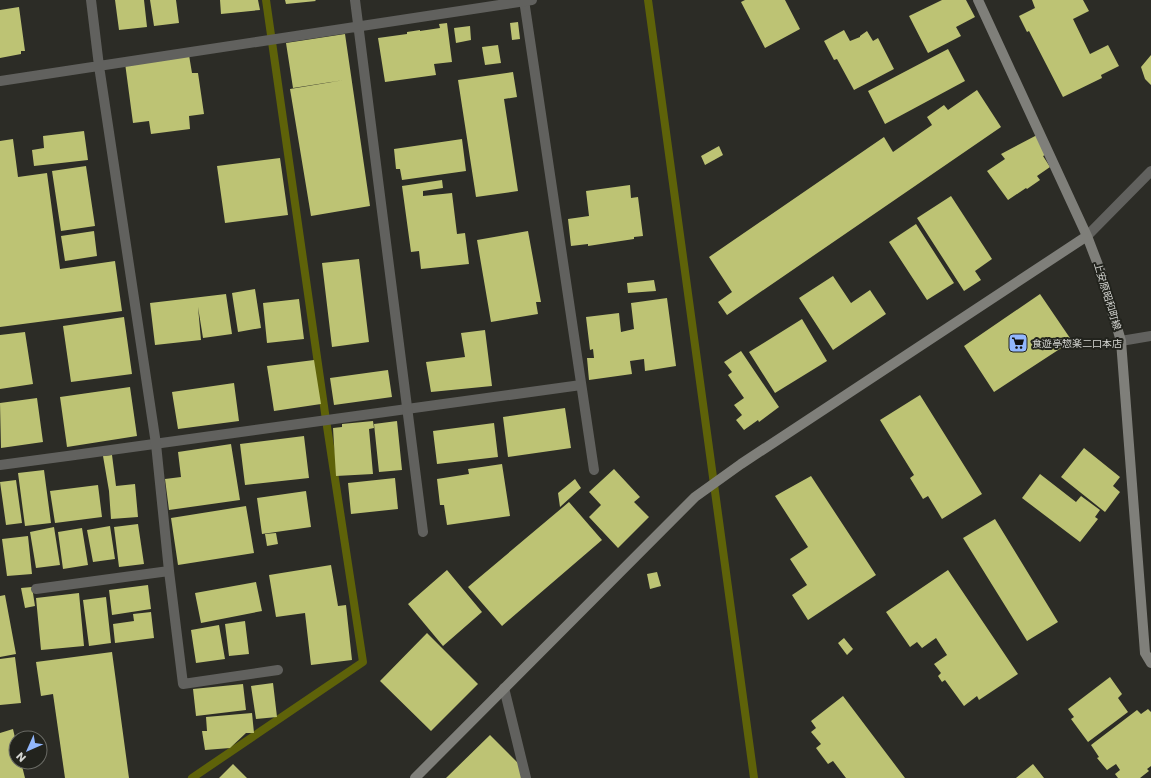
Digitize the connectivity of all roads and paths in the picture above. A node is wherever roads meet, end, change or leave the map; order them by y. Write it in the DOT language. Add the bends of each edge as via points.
graph roads {
  1 [pos="90,0"];
  2 [pos="355,0"];
  3 [pos="526,0"];
  4 [pos="978,0"];
  5 [pos="358,26"];
  6 [pos="99,66"];
  7 [pos="0,81"];
  8 [pos="1151,171"];
  9 [pos="1087,236"];
  10 [pos="1151,336"];
  11 [pos="1121,341"];
  12 [pos="581,385"];
  13 [pos="407,409"];
  14 [pos="156,444"];
  15 [pos="0,465"];
  16 [pos="594,470"];
  17 [pos="423,532"];
  18 [pos="169,571"];
  19 [pos="36,589"];
  20 [pos="1148,650"];
  21 [pos="1151,663"];
  22 [pos="278,670"];
  23 [pos="504,688"];
  24 [pos="415,778"];
  25 [pos="526,778"];
  1 -- 6 [label="street"];
  2 -- 5 [label="street"];
  3 -- 5 [label="street"];
  3 -- 12 [label="street"];
  4 -- 9 [label="street, 上安原昭和町線"];
  5 -- 6 [label="street"];
  5 -- 13 [label="street"];
  6 -- 7 [label="street"];
  6 -- 14 [label="street"];
  8 -- 9 [label="street"];
  9 -- 11 [label="street, 上安原昭和町線"];
  9 -- 23 [label="street" via="695,497"];
  10 -- 11 [label="street"];
  11 -- 20 [label="street, 上安原昭和町線"];
  12 -- 13 [label="street"];
  12 -- 16 [label="street"];
  13 -- 14 [label="street"];
  13 -- 17 [label="street"];
  14 -- 15 [label="street"];
  14 -- 18 [label="street"];
  18 -- 19 [label="street"];
  18 -- 22 [label="street" via="183,684"];
  20 -- 21 [label="street, 上安原昭和町線"];
  23 -- 24 [label="street"];
  23 -- 25 [label="street"];
}
